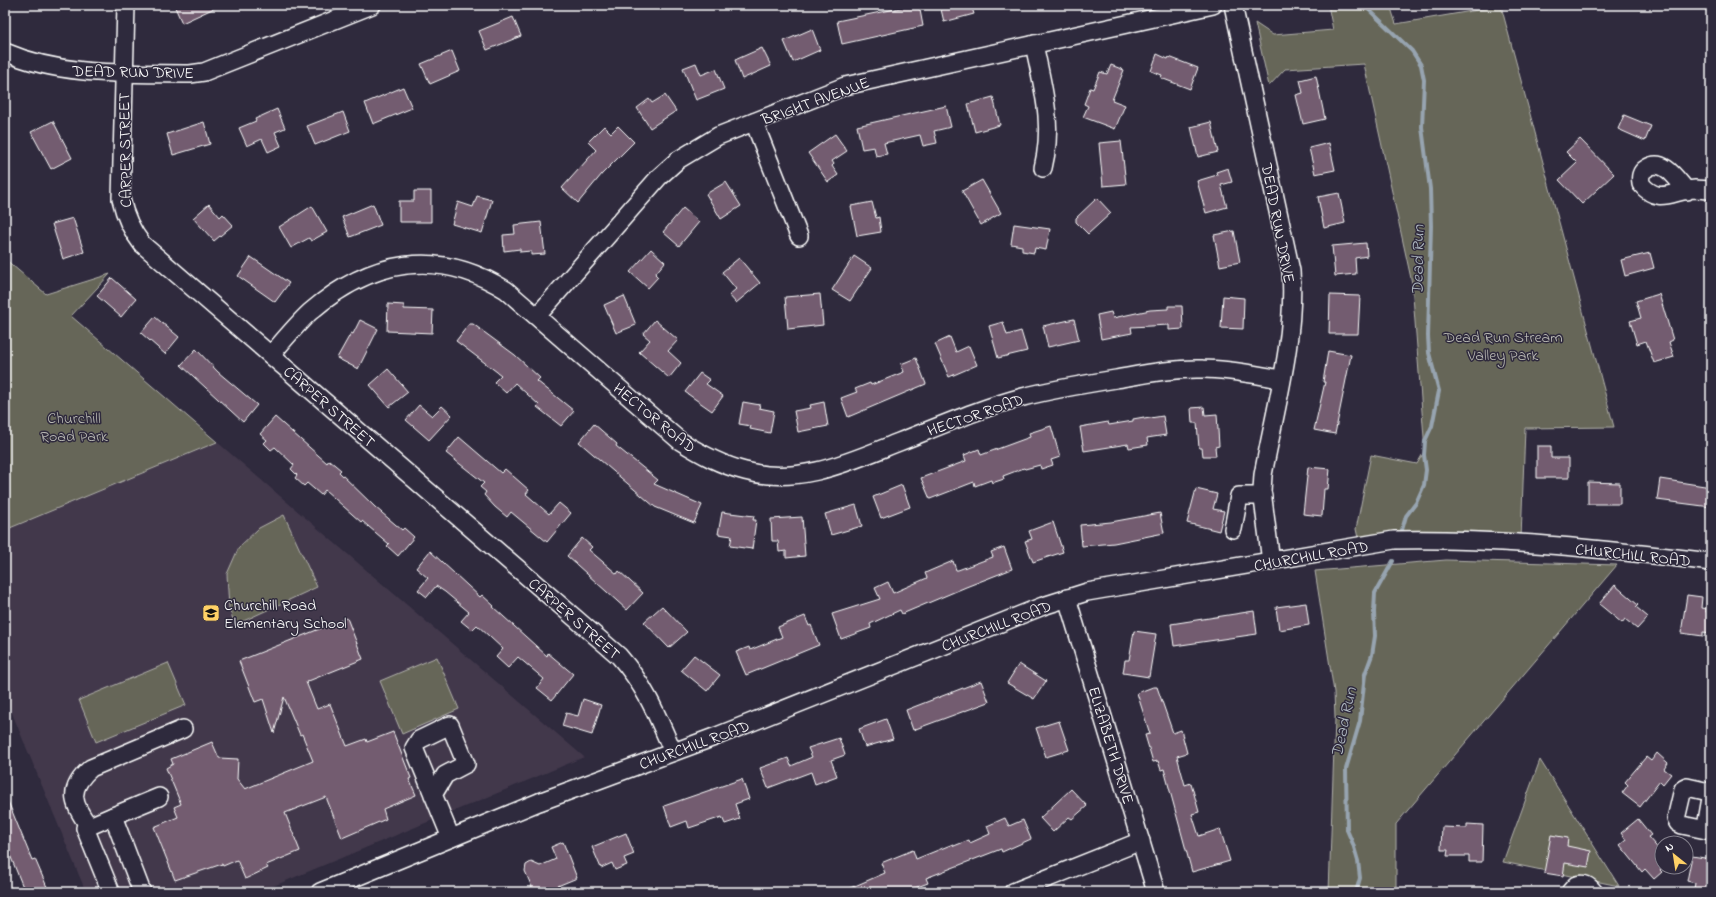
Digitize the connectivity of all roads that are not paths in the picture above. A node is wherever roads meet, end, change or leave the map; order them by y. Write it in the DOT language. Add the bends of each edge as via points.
graph roads {
  1 [pos="126,5"];
  2 [pos="372,5"];
  3 [pos="1213,5"];
  4 [pos="1233,5"];
  5 [pos="1034,44"];
  6 [pos="5,52"];
  7 [pos="123,73"];
  8 [pos="754,122"];
  9 [pos="1043,168"];
  10 [pos="1711,190"];
  11 [pos="1687,191"];
  12 [pos="799,236"];
  13 [pos="537,316"];
  14 [pos="270,355"];
  15 [pos="1281,379"];
  16 [pos="1263,496"];
  17 [pos="1232,529"];
  18 [pos="1271,562"];
  19 [pos="1711,562"];
  20 [pos="1067,598"];
  21 [pos="183,728"];
  22 [pos="673,752"];
  23 [pos="433,795"];
  24 [pos="159,797"];
  25 [pos="1711,797"];
  26 [pos="113,816"];
  27 [pos="89,826"];
  28 [pos="1711,830"];
  29 [pos="451,838"];
  30 [pos="1141,841"];
  31 [pos="111,892"];
  32 [pos="142,892"];
  33 [pos="320,892"];
  34 [pos="1013,892"];
  35 [pos="1156,892"];
  36 [pos="1570,892"];
  37 [pos="1594,892"];
  1 -- 7 [label="street, CARPER STREET"];
  2 -- 7 [label="street, DEAD RUN DRIVE" via="204,72"];
  3 -- 5 [label="street, BRIGHT AVENUE"];
  4 -- 15 [label="street, DEAD RUN DRIVE" via="1291,271 1291,323"];
  5 -- 8 [label="street, BRIGHT AVENUE" via="845,86"];
  5 -- 9 [label="street" via="1049,130"];
  6 -- 7 [label="street, DEAD RUN DRIVE" via="47,67"];
  7 -- 14 [label="street, CARPER STREET" via="121,199 132,231 142,244"];
  8 -- 12 [label="street"];
  8 -- 13 [label="street, BRIGHT AVENUE" via="698,147 659,176"];
  10 -- 11 [label="street"];
  13 -- 14 [label="street, HECTOR ROAD" via="506,290 469,270 445,265 408,264 356,281 331,296 309,313"];
  13 -- 15 [label="street, HECTOR ROAD" via="680,441 724,465 746,472 772,475 798,475 847,463 979,410 1064,387 1204,369"];
  14 -- 22 [label="street, CARPER STREET" via="619,656 636,675 649,696"];
  15 -- 16 [label="street, DEAD RUN DRIVE" via="1263,475"];
  16 -- 17 [label="street" via="1239,496"];
  16 -- 18 [label="street, DEAD RUN DRIVE"];
  18 -- 19 [label="street, CHURCHILL ROAD" via="1394,540 1428,540 1636,552"];
  18 -- 20 [label="street, CHURCHILL ROAD" via="1088,592"];
  20 -- 22 [label="street, CHURCHILL ROAD"];
  20 -- 30 [label="street, ELIZABETH DRIVE"];
  21 -- 27 [label="street" via="90,768 82,776 74,795 77,810"];
  22 -- 29 [label="street, CHURCHILL ROAD"];
  23 -- 29 [label="street"];
  24 -- 26 [label="street"];
  25 -- 28 [label="street" via="1707,821"];
  25 -- 28 [label="street" via="1709,792 1688,787 1683,789 1676,819 1678,824"];
  26 -- 27 [label="street"];
  26 -- 32 [label="street"];
  27 -- 31 [label="street" via="85,828"];
  29 -- 33 [label="street, CHURCHILL ROAD"];
  30 -- 34 [label="street"];
  30 -- 35 [label="street, ELIZABETH DRIVE"];
  36 -- 37 [label="street" via="1576,884 1582,883"];
}
